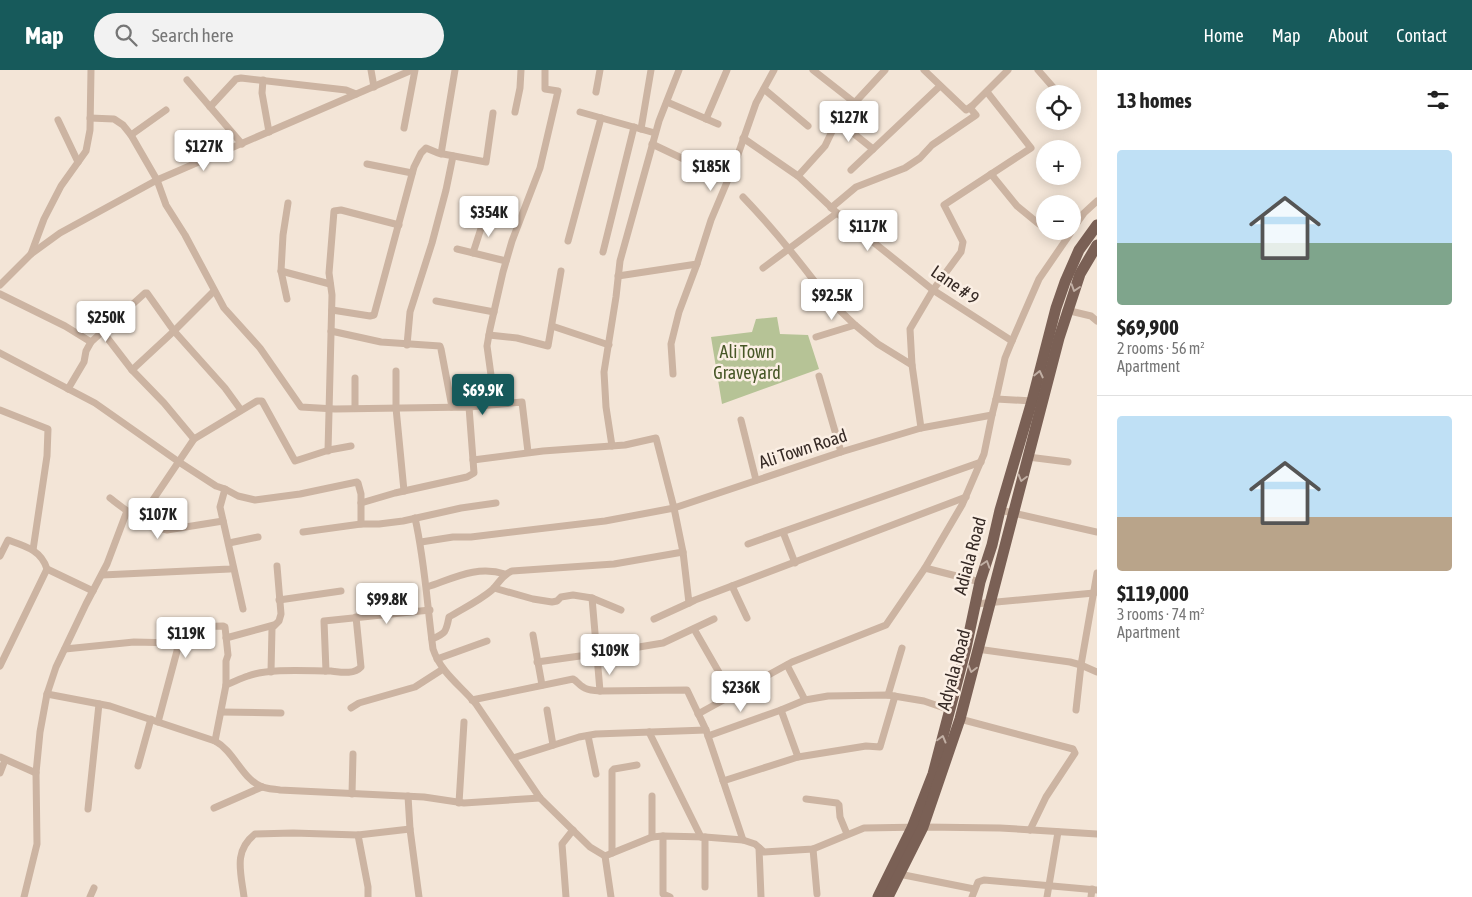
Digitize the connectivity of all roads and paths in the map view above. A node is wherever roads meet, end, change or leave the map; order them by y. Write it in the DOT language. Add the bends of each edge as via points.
graph roads {
  1 [pos="91,70"];
  2 [pos="371,70"];
  3 [pos="414,70"];
  4 [pos="455,70"];
  5 [pos="521,70"];
  6 [pos="545,70"];
  7 [pos="600,70"];
  8 [pos="651,70"];
  9 [pos="679,70"];
  10 [pos="727,70"];
  11 [pos="774,70"];
  12 [pos="813,70"];
  13 [pos="885,70"];
  14 [pos="924,70"];
  15 [pos="1008,70"];
  16 [pos="1038,70"];
  17 [pos="187,80"];
  18 [pos="263,80"];
  19 [pos="1051,85"];
  20 [pos="940,86"];
  21 [pos="374,87"];
  22 [pos="764,89"];
  23 [pos="596,92"];
  24 [pos="986,92"];
  25 [pos="356,94"];
  26 [pos="667,102"];
  27 [pos="854,103"];
  28 [pos="972,106"];
  29 [pos="210,107"];
  30 [pos="166,110"];
  31 [pos="493,112"];
  32 [pos="515,112"];
  33 [pos="580,112"];
  34 [pos="90,118"];
  35 [pos="600,118"];
  36 [pos="706,119"];
  37 [pos="58,120"];
  38 [pos="838,121"];
  39 [pos="718,124"];
  40 [pos="808,126"];
  41 [pos="404,128"];
  42 [pos="637,128"];
  43 [pos="269,132"];
  44 [pos="655,133"];
  45 [pos="131,135"];
  46 [pos="743,138"];
  47 [pos="242,144"];
  48 [pos="652,144"];
  49 [pos="873,149"];
  50 [pos="441,154"];
  51 [pos="453,156"];
  52 [pos="78,162"];
  53 [pos="692,163"];
  54 [pos="366,164"];
  55 [pos="851,170"];
  56 [pos="412,173"];
  57 [pos="991,174"];
  58 [pos="798,176"];
  59 [pos="157,180"];
  60 [pos="743,197"];
  61 [pos="1097,201"];
  62 [pos="288,203"];
  63 [pos="834,211"];
  64 [pos="485,216"];
  65 [pos="1081,218"];
  66 [pos="1036,222"];
  67 [pos="398,225"];
  68 [pos="1097,225"];
  69 [pos="1066,240"];
  70 [pos="568,241"];
  71 [pos="1097,244"];
  72 [pos="790,248"];
  73 [pos="457,249"];
  74 [pos="603,252"];
  75 [pos="473,253"];
  76 [pos="31,254"];
  77 [pos="506,261"];
  78 [pos="697,264"];
  79 [pos="763,268"];
  80 [pos="561,271"];
  81 [pos="281,272"];
  82 [pos="618,276"];
  83 [pos="815,282"];
  84 [pos="330,284"];
  85 [pos="0,285"];
  86 [pos="933,290"];
  87 [pos="214,291"];
  88 [pos="0,294"];
  89 [pos="287,299"];
  90 [pos="436,301"];
  91 [pos="832,302"];
  92 [pos="1056,308"];
  93 [pos="332,310"];
  94 [pos="1068,310"];
  95 [pos="494,312"];
  96 [pos="1097,321"];
  97 [pos="855,325"];
  98 [pos="552,326"];
  99 [pos="102,331"];
  100 [pos="174,331"];
  101 [pos="331,331"];
  102 [pos="489,335"];
  103 [pos="816,337"];
  104 [pos="1012,341"];
  105 [pos="91,342"];
  106 [pos="407,345"];
  107 [pos="609,345"];
  108 [pos="0,353"];
  109 [pos="912,364"];
  110 [pos="132,370"];
  111 [pos="396,371"];
  112 [pos="673,374"];
  113 [pos="820,376"];
  114 [pos="355,378"];
  115 [pos="68,389"];
  116 [pos="996,399"];
  117 [pos="1032,402"];
  118 [pos="495,404"];
  119 [pos="470,406"];
  120 [pos="452,407"];
  121 [pos="328,408"];
  122 [pos="354,408"];
  123 [pos="396,408"];
  124 [pos="0,410"];
  125 [pos="241,410"];
  126 [pos="992,415"];
  127 [pos="741,420"];
  128 [pos="921,428"];
  129 [pos="194,439"];
  130 [pos="351,446"];
  131 [pos="612,446"];
  132 [pos="328,451"];
  133 [pos="528,452"];
  134 [pos="841,452"];
  135 [pos="1028,457"];
  136 [pos="473,460"];
  137 [pos="179,462"];
  138 [pos="981,462"];
  139 [pos="1068,462"];
  140 [pos="756,480"];
  141 [pos="225,489"];
  142 [pos="404,490"];
  143 [pos="966,497"];
  144 [pos="110,498"];
  145 [pos="361,502"];
  146 [pos="496,503"];
  147 [pos="674,508"];
  148 [pos="1000,510"];
  149 [pos="127,511"];
  150 [pos="1013,514"];
  151 [pos="416,518"];
  152 [pos="140,519"];
  153 [pos="224,522"];
  154 [pos="361,524"];
  155 [pos="303,532"];
  156 [pos="783,532"];
  157 [pos="1097,532"];
  158 [pos="258,537"];
  159 [pos="421,542"];
  160 [pos="229,543"];
  161 [pos="748,544"];
  162 [pos="34,550"];
  163 [pos="684,552"];
  164 [pos="0,556"];
  165 [pos="795,563"];
  166 [pos="277,566"];
  167 [pos="233,568"];
  168 [pos="925,568"];
  169 [pos="47,569"];
  170 [pos="1097,573"];
  171 [pos="505,574"];
  172 [pos="102,575"];
  173 [pos="980,582"];
  174 [pos="732,586"];
  175 [pos="427,587"];
  176 [pos="494,588"];
  177 [pos="93,591"];
  178 [pos="341,591"];
  179 [pos="1094,593"];
  180 [pos="592,598"];
  181 [pos="280,600"];
  182 [pos="990,602"];
  183 [pos="689,604"];
  184 [pos="974,604"];
  185 [pos="243,609"];
  186 [pos="430,610"];
  187 [pos="621,610"];
  188 [pos="356,617"];
  189 [pos="747,618"];
  190 [pos="654,619"];
  191 [pos="714,619"];
  192 [pos="274,625"];
  193 [pos="694,628"];
  194 [pos="532,635"];
  195 [pos="226,638"];
  196 [pos="432,639"];
  197 [pos="488,641"];
  198 [pos="177,644"];
  199 [pos="902,648"];
  200 [pos="65,649"];
  201 [pos="972,649"];
  202 [pos="597,654"];
  203 [pos="580,656"];
  204 [pos="437,659"];
  205 [pos="537,662"];
  206 [pos="787,665"];
  207 [pos="1081,665"];
  208 [pos="0,666"];
  209 [pos="443,669"];
  210 [pos="326,671"];
  211 [pos="271,672"];
  212 [pos="1097,672"];
  213 [pos="542,685"];
  214 [pos="226,686"];
  215 [pos="600,691"];
  216 [pos="47,694"];
  217 [pos="732,695"];
  218 [pos="892,696"];
  219 [pos="472,700"];
  220 [pos="805,700"];
  221 [pos="99,704"];
  222 [pos="351,708"];
  223 [pos="547,710"];
  224 [pos="781,710"];
  225 [pos="950,710"];
  226 [pos="1076,710"];
  227 [pos="221,712"];
  228 [pos="281,713"];
  229 [pos="698,714"];
  230 [pos="960,719"];
  231 [pos="154,720"];
  232 [pos="464,722"];
  233 [pos="649,732"];
  234 [pos="707,733"];
  235 [pos="588,736"];
  236 [pos="215,741"];
  237 [pos="553,745"];
  238 [pos="353,754"];
  239 [pos="798,757"];
  240 [pos="3,758"];
  241 [pos="513,758"];
  242 [pos="637,765"];
  243 [pos="138,766"];
  244 [pos="0,773"];
  245 [pos="36,773"];
  246 [pos="596,774"];
  247 [pos="723,781"];
  248 [pos="262,787"];
  249 [pos="352,794"];
  250 [pos="408,796"];
  251 [pos="652,796"];
  252 [pos="540,798"];
  253 [pos="806,799"];
  254 [pos="459,803"];
  255 [pos="214,808"];
  256 [pos="88,809"];
  257 [pos="917,827"];
  258 [pos="410,829"];
  259 [pos="573,830"];
  260 [pos="1030,830"];
  261 [pos="1058,832"];
  262 [pos="847,834"];
  263 [pos="1097,834"];
  264 [pos="358,835"];
  265 [pos="663,836"];
  266 [pos="652,837"];
  267 [pos="703,837"];
  268 [pos="743,840"];
  269 [pos="760,848"];
  270 [pos="813,849"];
  271 [pos="608,855"];
  272 [pos="899,874"];
  273 [pos="1048,885"];
  274 [pos="705,887"];
  275 [pos="94,888"];
  276 [pos="1094,889"];
  277 [pos="973,893"];
  278 [pos="817,894"];
  279 [pos="24,897"];
  280 [pos="90,897"];
  281 [pos="244,897"];
  282 [pos="368,897"];
  283 [pos="419,897"];
  284 [pos="566,897"];
  285 [pos="611,897"];
  286 [pos="670,897"];
  287 [pos="761,897"];
  288 [pos="878,897"];
  289 [pos="888,897"];
  290 [pos="1047,897"];
  291 [pos="1091,897"];
  1 -- 34 [label="street"];
  2 -- 21 [label="street"];
  3 -- 21 [label="street"];
  3 -- 41 [label="street"];
  4 -- 50 [label="street"];
  5 -- 32 [label="street"];
  6 -- 77 [label="street" via="544,89 558,91 555,108 540,168"];
  7 -- 23 [label="street"];
  8 -- 42 [label="street"];
  9 -- 26 [label="street"];
  10 -- 36 [label="street"];
  11 -- 22 [label="street"];
  12 -- 27 [label="street"];
  13 -- 27 [label="street"];
  14 -- 20 [label="street"];
  15 -- 24 [label="street"];
  16 -- 19 [label="street"];
  17 -- 29 [label="street"];
  18 -- 25 [label="street"];
  18 -- 29 [label="street" via="236,79"];
  18 -- 43 [label="street"];
  20 -- 28 [label="street" via="966,110"];
  20 -- 49 [label="street"];
  21 -- 25 [label="street"];
  22 -- 40 [label="street"];
  22 -- 46 [label="street"];
  24 -- 28 [label="street"];
  24 -- 57 [label="street" via="1031,148"];
  25 -- 43 [label="street"];
  26 -- 36 [label="street"];
  26 -- 44 [label="street"];
  27 -- 38 [label="street"];
  28 -- 63 [label="street" via="970,108 976,115 932,145 920,158 905,168 856,187"];
  29 -- 47 [label="street"];
  30 -- 45 [label="street"];
  31 -- 51 [label="street" via="486,162"];
  33 -- 35 [label="street"];
  34 -- 45 [label="street" via="114,118"];
  34 -- 52 [label="street" via="86,151"];
  35 -- 42 [label="street"];
  35 -- 70 [label="street"];
  36 -- 39 [label="street"];
  37 -- 52 [label="street"];
  38 -- 49 [label="street"];
  38 -- 58 [label="street" via="825,146"];
  42 -- 44 [label="street"];
  42 -- 74 [label="street"];
  43 -- 47 [label="street"];
  44 -- 48 [label="street"];
  45 -- 59 [label="street"];
  46 -- 58 [label="street, Lane # 9"];
  46 -- 78 [label="street"];
  47 -- 59 [label="street"];
  48 -- 53 [label="street"];
  48 -- 82 [label="street"];
  49 -- 55 [label="street"];
  50 -- 51 [label="street"];
  50 -- 56 [label="street" via="426,148"];
  51 -- 106 [label="street" via="410,312"];
  52 -- 76 [label="street" via="44,219"];
  54 -- 56 [label="street"];
  56 -- 67 [label="street"];
  57 -- 66 [label="street" via="1017,206"];
  57 -- 86 [label="street" via="944,205 963,245"];
  58 -- 63 [label="street, Lane # 9"];
  59 -- 76 [label="street" via="60,233"];
  59 -- 87 [label="street" via="166,205"];
  60 -- 72 [label="street"];
  61 -- 65 [label="street"];
  62 -- 81 [label="street"];
  63 -- 72 [label="street"];
  63 -- 86 [label="street, Lane # 9"];
  64 -- 75 [label="street"];
  67 -- 84 [label="street" via="334,211"];
  67 -- 93 [label="street" via="374,315"];
  68 -- 92 [label="main road, Adiala Road" via="1079,250"];
  69 -- 104 [label="street" via="1039,279"];
  71 -- 94 [label="main road, Adyala Road, one-way" via="1080,274"];
  72 -- 79 [label="street"];
  72 -- 83 [label="street"];
  73 -- 75 [label="street"];
  75 -- 77 [label="street"];
  76 -- 85 [label="street"];
  77 -- 95 [label="street"];
  78 -- 82 [label="street"];
  78 -- 112 [label="street" via="671,344"];
  80 -- 98 [label="street"];
  81 -- 84 [label="street"];
  81 -- 89 [label="street"];
  82 -- 107 [label="street"];
  84 -- 93 [label="street"];
  86 -- 104 [label="street, Lane # 9"];
  86 -- 109 [label="street" via="910,329"];
  87 -- 100 [label="street"];
  87 -- 121 [label="street" via="301,406"];
  88 -- 105 [label="street"];
  90 -- 95 [label="street"];
  91 -- 97 [label="street"];
  92 -- 94 [label="street"];
  117 -- 92 [label="main road, Adiala Road, one-way"];
  93 -- 101 [label="street"];
  94 -- 96 [label="street" via="1091,316"];
  94 -- 135 [label="main road, Adyala Road"];
  95 -- 102 [label="street"];
  97 -- 103 [label="street"];
  97 -- 109 [label="street" via="878,344"];
  98 -- 102 [label="street" via="548,346"];
  98 -- 107 [label="street"];
  99 -- 100 [label="street" via="145,293"];
  99 -- 105 [label="street"];
  99 -- 110 [label="street"];
  100 -- 110 [label="street"];
  100 -- 125 [label="street"];
  101 -- 106 [label="street"];
  101 -- 121 [label="street"];
  102 -- 118 [label="street" via="487,346"];
  104 -- 116 [label="street" via="1004,358"];
  105 -- 115 [label="street" via="84,362"];
  106 -- 120 [label="street" via="440,346"];
  107 -- 131 [label="street" via="604,372"];
  108 -- 115 [label="street"];
  109 -- 128 [label="street"];
  110 -- 129 [label="street"];
  111 -- 123 [label="street"];
  113 -- 134 [label="street"];
  114 -- 122 [label="street"];
  115 -- 137 [label="street" via="95,403"];
  116 -- 117 [label="street"];
  116 -- 126 [label="street"];
  117 -- 148 [label="main road, Adiala Road"];
  118 -- 119 [label="street"];
  118 -- 133 [label="street" via="522,402"];
  119 -- 120 [label="street"];
  119 -- 136 [label="street"];
  120 -- 123 [label="street"];
  121 -- 122 [label="street"];
  121 -- 132 [label="street"];
  122 -- 123 [label="street"];
  123 -- 142 [label="street"];
  124 -- 162 [label="street" via="48,429"];
  125 -- 129 [label="street"];
  125 -- 132 [label="street" via="262,401 295,461"];
  126 -- 128 [label="street, Ali Town Road"];
  126 -- 138 [label="street"];
  127 -- 140 [label="street"];
  128 -- 134 [label="street, Ali Town Road"];
  129 -- 137 [label="street"];
  130 -- 132 [label="street"];
  131 -- 133 [label="street"];
  131 -- 147 [label="street" via="656,438"];
  133 -- 136 [label="street"];
  134 -- 140 [label="street, Ali Town Road"];
  135 -- 139 [label="street"];
  135 -- 150 [label="main road, Adyala Road, one-way"];
  136 -- 142 [label="street" via="474,473 467,477"];
  137 -- 141 [label="street"];
  137 -- 152 [label="street"];
  138 -- 143 [label="street"];
  138 -- 156 [label="street"];
  140 -- 147 [label="street, Ali Town Road"];
  141 -- 145 [label="street" via="255,500 357,482"];
  141 -- 153 [label="street" via="220,507"];
  142 -- 145 [label="street"];
  143 -- 165 [label="street"];
  143 -- 168 [label="street"];
  144 -- 149 [label="street"];
  145 -- 154 [label="street"];
  146 -- 151 [label="street"];
  147 -- 159 [label="street, Ali Town Road" via="605,521"];
  147 -- 163 [label="street"];
  148 -- 150 [label="street"];
  173 -- 148 [label="main road, Adiala Road, one-way"];
  149 -- 152 [label="street"];
  149 -- 172 [label="street"];
  150 -- 157 [label="street"];
  150 -- 182 [label="main road, Adyala Road"];
  151 -- 154 [label="street"];
  151 -- 159 [label="street"];
  152 -- 153 [label="street" via="166,530"];
  153 -- 160 [label="street"];
  154 -- 155 [label="street"];
  156 -- 161 [label="street"];
  156 -- 165 [label="street"];
  158 -- 160 [label="street"];
  159 -- 175 [label="street"];
  160 -- 167 [label="street"];
  162 -- 164 [label="street" via="8,540"];
  162 -- 169 [label="street"];
  163 -- 171 [label="street" via="614,564"];
  163 -- 183 [label="street"];
  165 -- 174 [label="street"];
  166 -- 181 [label="street"];
  167 -- 172 [label="street"];
  167 -- 185 [label="street"];
  168 -- 173 [label="street"];
  168 -- 206 [label="street" via="886,625"];
  169 -- 177 [label="street"];
  169 -- 208 [label="street"];
  170 -- 179 [label="street"];
  171 -- 175 [label="street" via="478,570"];
  171 -- 176 [label="street"];
  172 -- 177 [label="street"];
  173 -- 184 [label="main road, Adiala Road"];
  174 -- 183 [label="street"];
  174 -- 189 [label="street"];
  175 -- 186 [label="street"];
  176 -- 180 [label="street" via="552,602 573,595"];
  176 -- 196 [label="street" via="449,617 443,634"];
  177 -- 200 [label="street"];
  178 -- 181 [label="street"];
  179 -- 182 [label="street"];
  179 -- 207 [label="street"];
  180 -- 187 [label="street"];
  180 -- 202 [label="street"];
  181 -- 192 [label="street" via="280,618"];
  182 -- 184 [label="street"];
  182 -- 201 [label="main road, Adyala Road"];
  183 -- 190 [label="street"];
  184 -- 201 [label="main road, Adiala Road"];
  186 -- 188 [label="street"];
  186 -- 196 [label="street"];
  188 -- 210 [label="street" via="324,621"];
  188 -- 210 [label="street" via="361,667 350,672"];
  191 -- 193 [label="street"];
  192 -- 195 [label="street"];
  192 -- 211 [label="street"];
  193 -- 202 [label="street" via="663,643"];
  193 -- 217 [label="street"];
  194 -- 205 [label="street"];
  195 -- 198 [label="street" via="223,626 182,627 179,628"];
  195 -- 214 [label="street"];
  196 -- 204 [label="street"];
  197 -- 204 [label="street"];
  198 -- 200 [label="street" via="134,642"];
  198 -- 231 [label="street"];
  199 -- 218 [label="street"];
  200 -- 216 [label="street"];
  201 -- 207 [label="street"];
  201 -- 225 [label="main road, Adiala Road"];
  201 -- 230 [label="main road, Adyala Road, one-way"];
  202 -- 215 [label="street"];
  203 -- 205 [label="street"];
  204 -- 209 [label="street"];
  205 -- 213 [label="street"];
  206 -- 217 [label="street"];
  206 -- 220 [label="street"];
  207 -- 212 [label="street"];
  207 -- 226 [label="street"];
  209 -- 219 [label="street"];
  209 -- 222 [label="street" via="415,687"];
  210 -- 211 [label="street"];
  211 -- 214 [label="street" via="249,675"];
  213 -- 215 [label="street" via="573,679 587,690"];
  213 -- 219 [label="street"];
  214 -- 227 [label="street"];
  215 -- 229 [label="street" via="687,690"];
  216 -- 221 [label="street"];
  216 -- 245 [label="street"];
  217 -- 229 [label="street"];
  218 -- 220 [label="street" via="828,696"];
  218 -- 225 [label="street" via="924,701"];
  218 -- 239 [label="street" via="880,747 866,746"];
  219 -- 241 [label="street"];
  220 -- 224 [label="street"];
  221 -- 231 [label="street"];
  221 -- 256 [label="street"];
  223 -- 237 [label="street"];
  224 -- 234 [label="street"];
  224 -- 239 [label="street"];
  257 -- 225 [label="main road, Adiala Road, one-way"];
  227 -- 228 [label="street"];
  227 -- 236 [label="street"];
  229 -- 234 [label="street"];
  230 -- 257 [label="main road, Adyala Road"];
  230 -- 260 [label="street" via="1075,752 1046,796"];
  231 -- 236 [label="street"];
  231 -- 243 [label="street"];
  232 -- 254 [label="street"];
  233 -- 234 [label="street"];
  233 -- 235 [label="street"];
  233 -- 267 [label="street"];
  234 -- 247 [label="street"];
  235 -- 237 [label="street"];
  235 -- 246 [label="street"];
  236 -- 248 [label="street" via="253,782"];
  237 -- 241 [label="street"];
  238 -- 249 [label="street"];
  239 -- 247 [label="street"];
  240 -- 244 [label="street"];
  240 -- 245 [label="street"];
  241 -- 252 [label="street"];
  242 -- 271 [label="street" via="612,772"];
  245 -- 279 [label="street" via="37,844"];
  247 -- 268 [label="street"];
  248 -- 249 [label="street"];
  248 -- 255 [label="street"];
  249 -- 250 [label="street"];
  250 -- 254 [label="street"];
  250 -- 258 [label="street"];
  251 -- 266 [label="street"];
  252 -- 254 [label="street"];
  252 -- 259 [label="street"];
  253 -- 262 [label="street" via="837,803"];
  257 -- 260 [label="street"];
  257 -- 262 [label="street" via="864,828"];
  257 -- 272 [label="main road, Adyala Road"];
  257 -- 288 [label="main road, Adiala Road"];
  258 -- 264 [label="street"];
  258 -- 283 [label="street"];
  259 -- 271 [label="street" via="590,848"];
  259 -- 284 [label="street" via="562,844"];
  260 -- 261 [label="street"];
  261 -- 263 [label="street"];
  261 -- 273 [label="street"];
  262 -- 270 [label="street"];
  264 -- 281 [label="street" via="255,834 244,845 239,859"];
  264 -- 282 [label="street"];
  265 -- 266 [label="street"];
  265 -- 267 [label="street"];
  265 -- 286 [label="street" via="663,894"];
  266 -- 271 [label="street"];
  267 -- 268 [label="street"];
  267 -- 274 [label="street"];
  268 -- 269 [label="street"];
  269 -- 270 [label="street" via="764,852"];
  269 -- 287 [label="street"];
  270 -- 278 [label="street"];
  271 -- 285 [label="street"];
  272 -- 277 [label="street"];
  272 -- 289 [label="main road, Adyala Road"];
  273 -- 276 [label="street"];
  273 -- 277 [label="street" via="984,880 978,882"];
  273 -- 290 [label="street"];
  275 -- 280 [label="street"];
  276 -- 291 [label="street"];
}
